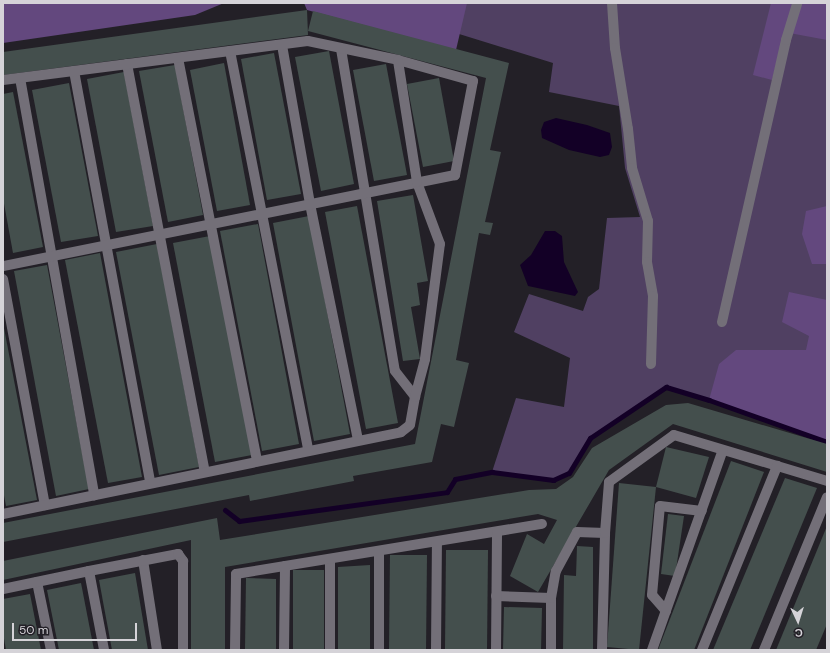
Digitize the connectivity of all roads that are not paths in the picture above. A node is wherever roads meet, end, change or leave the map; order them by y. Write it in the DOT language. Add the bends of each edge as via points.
graph roads {
  1 [pos="612,3"];
  2 [pos="797,3"];
  3 [pos="282,45"];
  4 [pos="341,49"];
  5 [pos="230,51"];
  6 [pos="178,58"];
  7 [pos="398,60"];
  8 [pos="127,64"];
  9 [pos="74,71"];
  10 [pos="20,78"];
  11 [pos="3,80"];
  12 [pos="417,182"];
  13 [pos="364,194"];
  14 [pos="310,204"];
  15 [pos="261,214"];
  16 [pos="212,224"];
  17 [pos="160,234"];
  18 [pos="106,245"];
  19 [pos="52,256"];
  20 [pos="3,266"];
  21 [pos="3,280"];
  22 [pos="722,322"];
  23 [pos="651,364"];
  24 [pos="415,397"];
  25 [pos="358,440"];
  26 [pos="308,450"];
  27 [pos="723,450"];
  28 [pos="257,461"];
  29 [pos="777,466"];
  30 [pos="205,472"];
  31 [pos="827,481"];
  32 [pos="150,483"];
  33 [pos="94,495"];
  34 [pos="827,497"];
  35 [pos="45,505"];
  36 [pos="702,510"];
  37 [pos="3,514"];
  38 [pos="542,524"];
  39 [pos="497,532"];
  40 [pos="605,533"];
  41 [pos="437,542"];
  42 [pos="379,551"];
  43 [pos="330,559"];
  44 [pos="143,560"];
  45 [pos="284,566"];
  46 [pos="89,572"];
  47 [pos="37,582"];
  48 [pos="3,589"];
  49 [pos="496,596"];
  50 [pos="551,598"];
  51 [pos="666,611"];
  52 [pos="51,650"];
  53 [pos="104,650"];
  54 [pos="157,650"];
  55 [pos="183,650"];
  56 [pos="235,650"];
  57 [pos="284,650"];
  58 [pos="330,650"];
  59 [pos="379,650"];
  60 [pos="436,650"];
  61 [pos="496,650"];
  62 [pos="551,650"];
  63 [pos="602,650"];
  64 [pos="652,650"];
  65 [pos="702,650"];
  66 [pos="764,650"];
  1 -- 23 [label="lane" via="615,48 632,168 648,221 648,262 653,296"];
  2 -- 22 [label="lane" via="784,47"];
  3 -- 4 [label="lane" via="308,41"];
  3 -- 5 [label="lane"];
  3 -- 14 [label="lane"];
  4 -- 7 [label="lane"];
  4 -- 13 [label="lane"];
  5 -- 6 [label="lane"];
  5 -- 15 [label="lane"];
  6 -- 8 [label="lane"];
  6 -- 16 [label="lane"];
  7 -- 12 [label="lane"];
  7 -- 12 [label="lane" via="472,81 455,175"];
  8 -- 9 [label="lane"];
  8 -- 17 [label="lane"];
  9 -- 10 [label="lane"];
  9 -- 18 [label="lane"];
  10 -- 11 [label="lane"];
  10 -- 19 [label="lane"];
  12 -- 13 [label="lane"];
  12 -- 24 [label="lane" via="440,244 425,359"];
  13 -- 14 [label="lane"];
  13 -- 24 [label="lane" via="395,371"];
  14 -- 15 [label="lane"];
  14 -- 25 [label="lane"];
  15 -- 16 [label="lane"];
  15 -- 26 [label="lane"];
  16 -- 17 [label="lane"];
  16 -- 28 [label="lane"];
  17 -- 18 [label="lane"];
  17 -- 30 [label="lane"];
  18 -- 19 [label="lane"];
  18 -- 32 [label="lane"];
  19 -- 20 [label="lane"];
  19 -- 33 [label="lane"];
  21 -- 35 [label="lane"];
  24 -- 25 [label="lane" via="410,425 401,432"];
  25 -- 26 [label="lane"];
  26 -- 28 [label="lane"];
  27 -- 29 [label="lane"];
  27 -- 36 [label="lane"];
  27 -- 40 [label="lane" via="674,435 609,482"];
  28 -- 30 [label="lane"];
  29 -- 31 [label="lane"];
  29 -- 65 [label="lane"];
  30 -- 32 [label="lane"];
  32 -- 33 [label="lane"];
  33 -- 35 [label="lane"];
  34 -- 66 [label="lane"];
  35 -- 37 [label="lane"];
  36 -- 51 [label="lane"];
  36 -- 51 [label="lane" via="660,506 652,595"];
  38 -- 39 [label="lane"];
  39 -- 41 [label="lane"];
  39 -- 49 [label="lane"];
  40 -- 50 [label="lane" via="577,532 556,571"];
  40 -- 63 [label="lane"];
  41 -- 42 [label="lane"];
  41 -- 60 [label="lane"];
  42 -- 43 [label="lane"];
  42 -- 59 [label="lane"];
  43 -- 45 [label="lane"];
  43 -- 58 [label="lane"];
  44 -- 46 [label="lane"];
  44 -- 54 [label="lane"];
  44 -- 55 [label="lane" via="178,554 183,561"];
  45 -- 56 [label="lane" via="236,574"];
  45 -- 57 [label="lane"];
  46 -- 47 [label="lane"];
  46 -- 53 [label="lane"];
  47 -- 48 [label="lane"];
  47 -- 52 [label="lane"];
  49 -- 50 [label="lane"];
  49 -- 61 [label="lane"];
  50 -- 62 [label="lane"];
  51 -- 64 [label="lane"];
}
